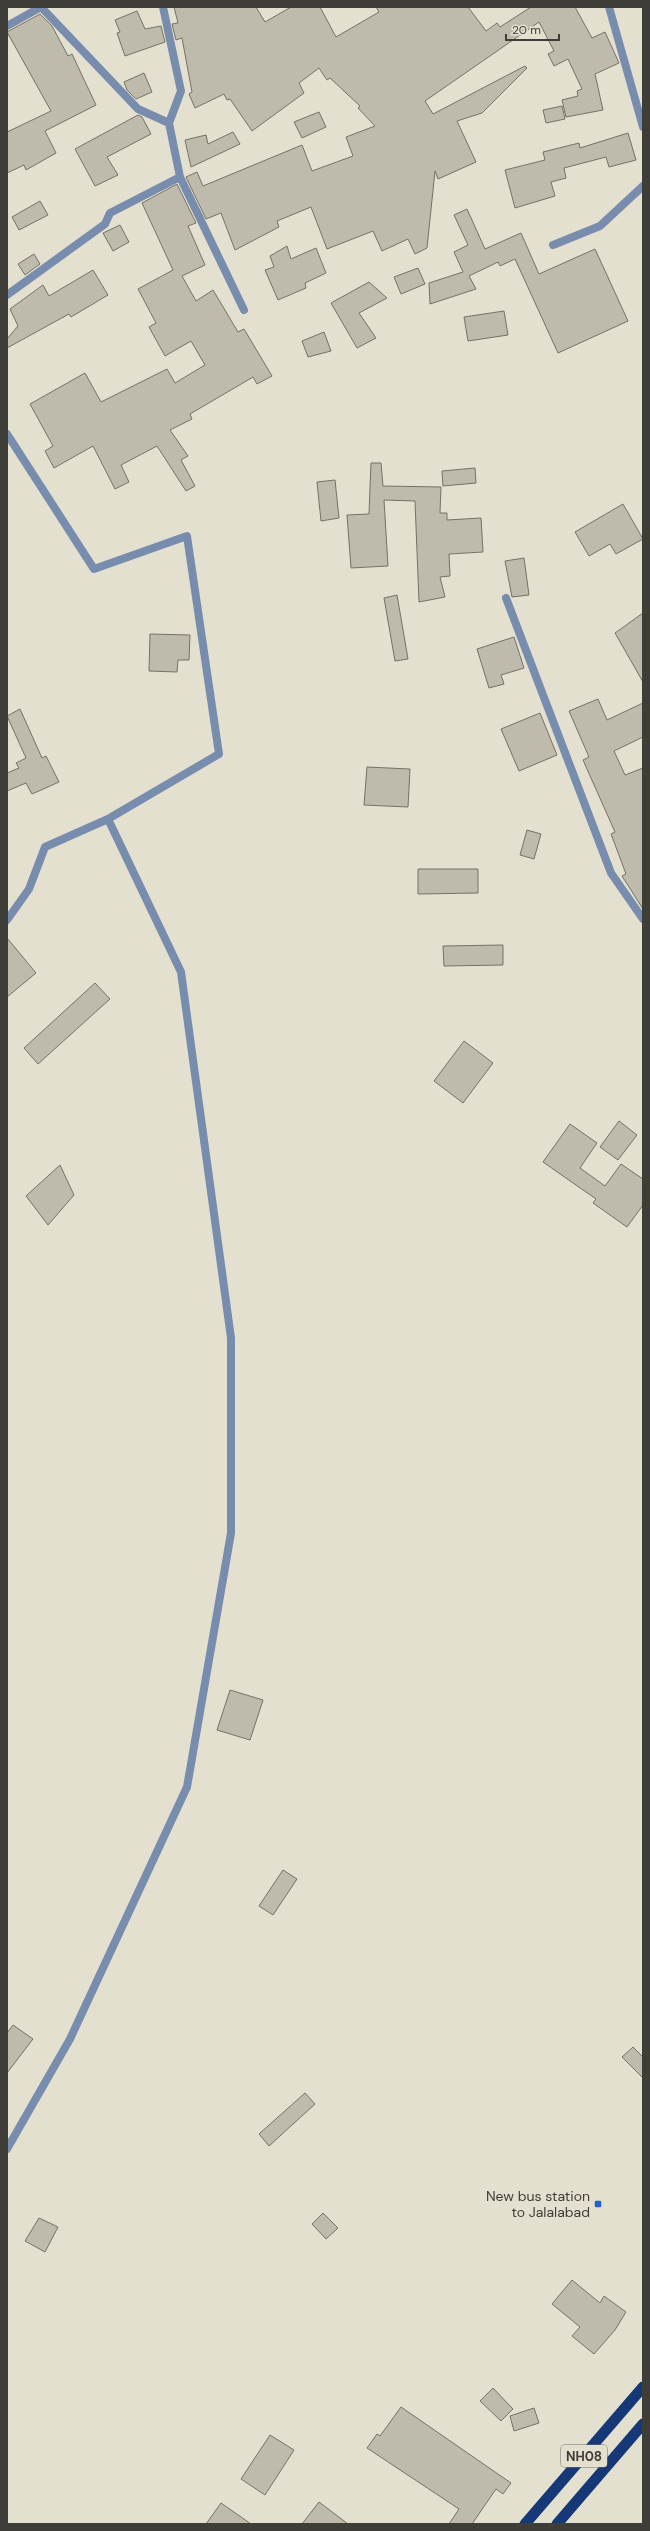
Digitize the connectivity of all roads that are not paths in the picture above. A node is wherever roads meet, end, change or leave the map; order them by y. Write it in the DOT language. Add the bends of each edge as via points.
graph roads {
  1 [pos="41,7"];
  2 [pos="163,7"];
  3 [pos="609,7"];
  4 [pos="7,26"];
  5 [pos="169,123"];
  6 [pos="643,127"];
  7 [pos="180,177"];
  8 [pos="643,186"];
  9 [pos="553,245"];
  10 [pos="7,295"];
  11 [pos="244,310"];
  12 [pos="7,434"];
  13 [pos="506,598"];
  14 [pos="108,819"];
  15 [pos="643,919"];
  16 [pos="7,920"];
  17 [pos="7,2149"];
  18 [pos="643,2387"];
  19 [pos="643,2424"];
  20 [pos="525,2524"];
  21 [pos="557,2524"];
  1 -- 4 [label="street"];
  1 -- 5 [label="street" via="138,109"];
  2 -- 5 [label="street" via="181,91"];
  3 -- 6 [label="street"];
  5 -- 7 [label="street"];
  7 -- 10 [label="street" via="110,213 105,224"];
  7 -- 11 [label="street"];
  8 -- 9 [label="street" via="600,226"];
  12 -- 14 [label="street" via="94,569 187,536 219,754"];
  13 -- 15 [label="street" via="611,873"];
  14 -- 16 [label="street" via="45,847 29,889"];
  14 -- 17 [label="street" via="181,972 231,1338 231,1533 187,1788 70,2039"];
  18 -- 20 [label="highway, NH08"];
  19 -- 21 [label="highway, NH08"];
}
